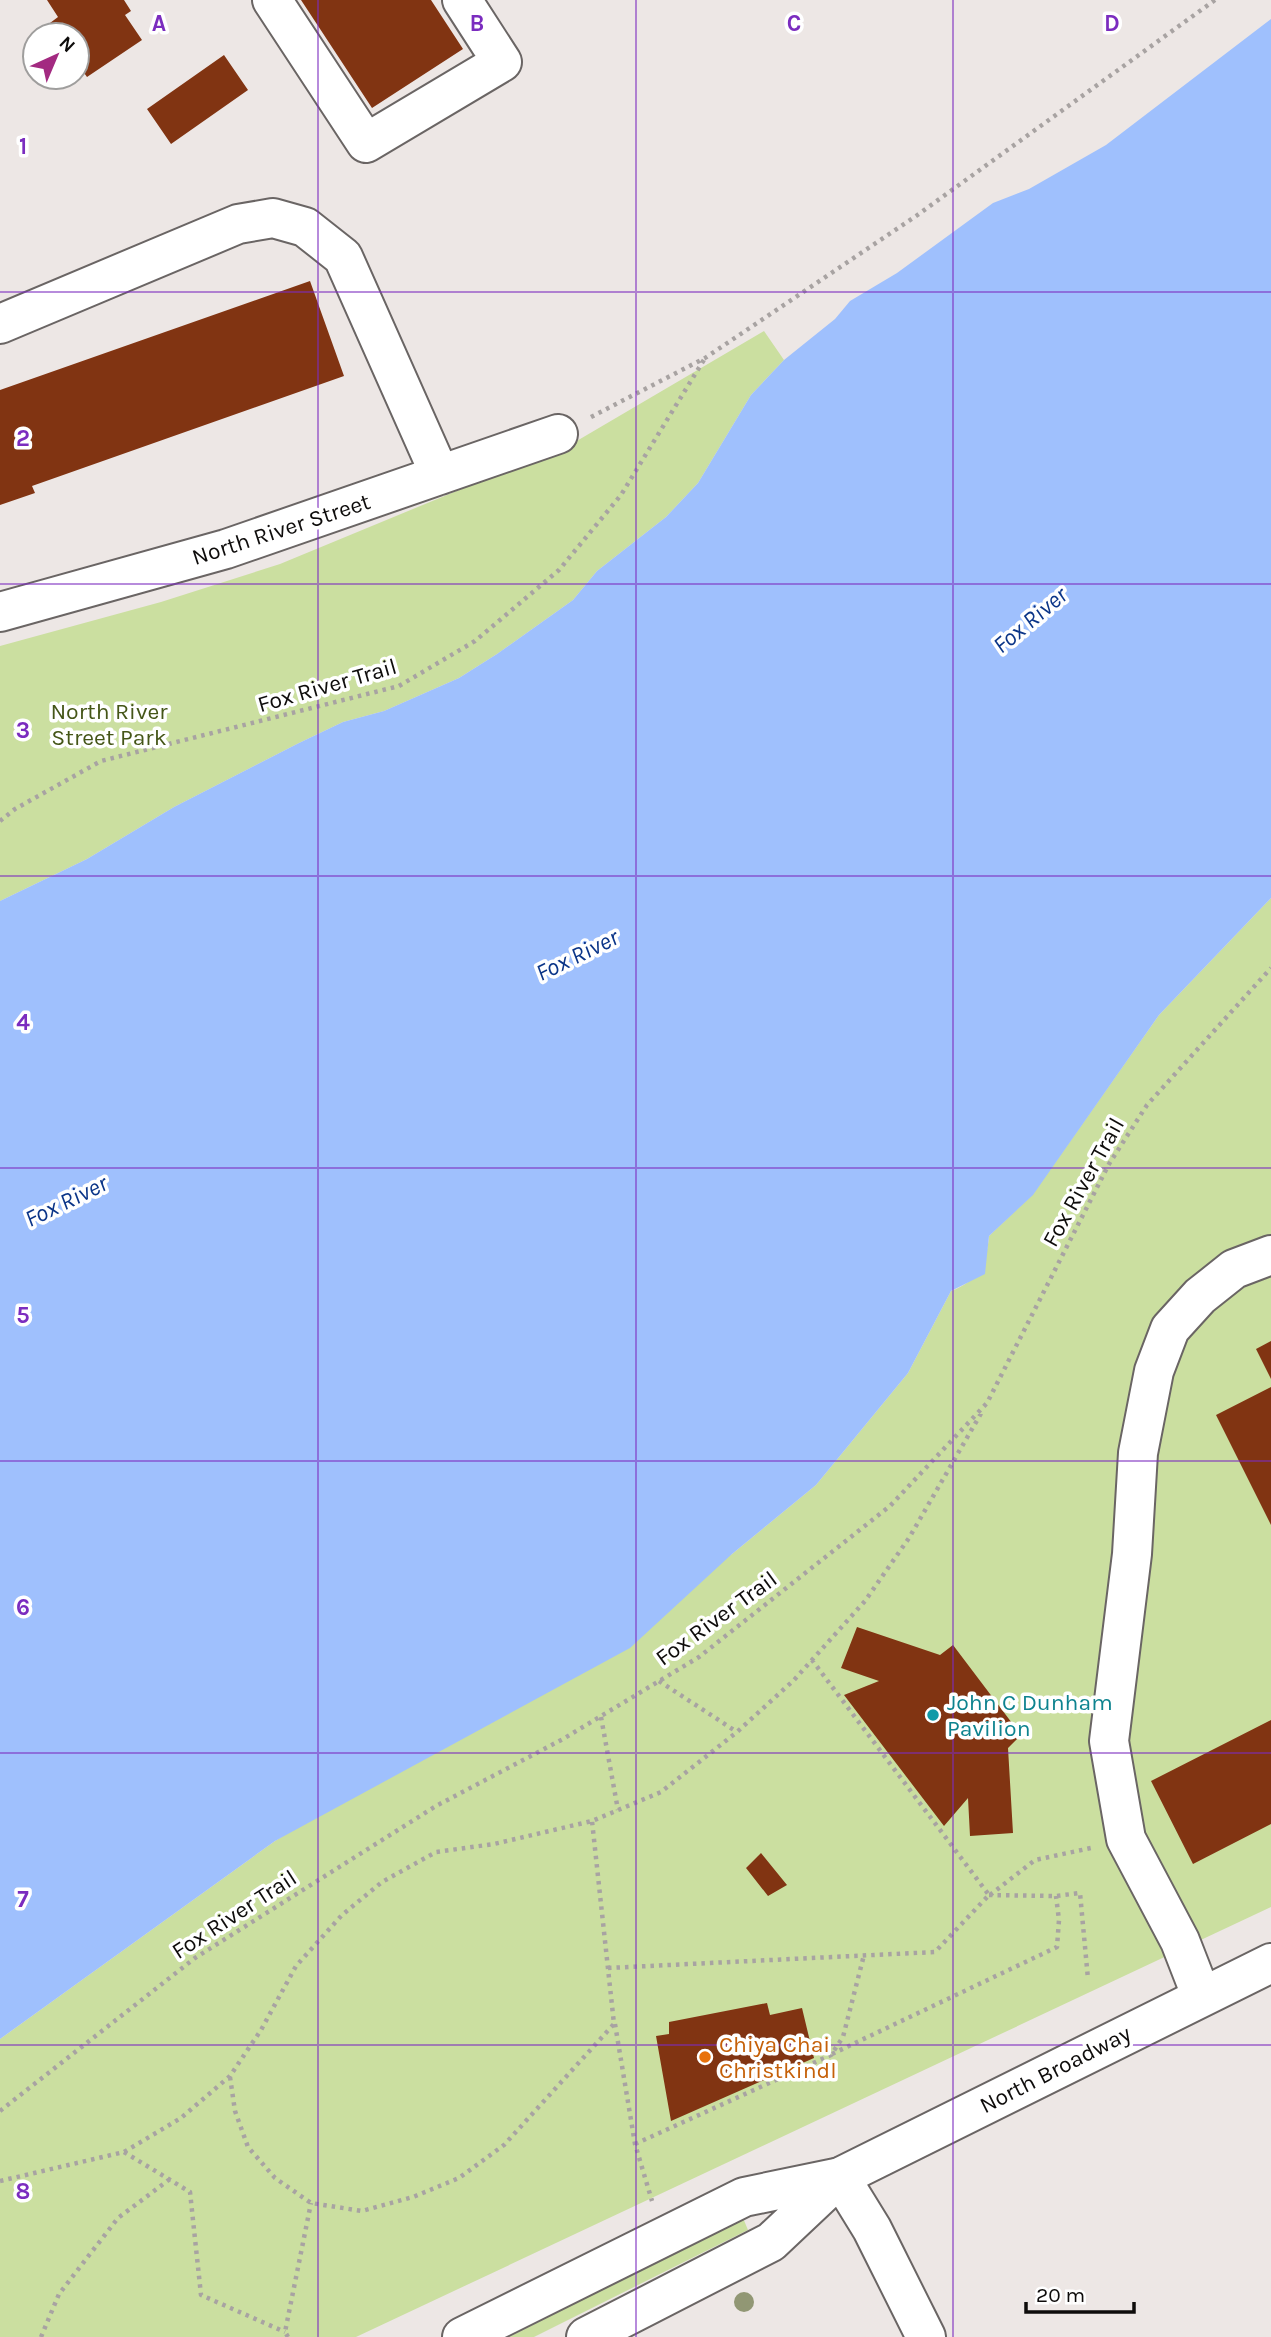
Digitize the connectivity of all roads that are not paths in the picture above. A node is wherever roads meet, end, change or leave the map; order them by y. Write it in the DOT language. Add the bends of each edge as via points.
graph roads {
  1 [pos="272,0"];
  2 [pos="461,0"];
  3 [pos="0,324"];
  4 [pos="558,434"];
  5 [pos="440,475"];
  6 [pos="0,612"];
  7 [pos="1271,1255"];
  8 [pos="1271,1963"];
  9 [pos="1201,1996"];
  10 [pos="840,2177"];
  11 [pos="462,2337"];
  12 [pos="586,2337"];
  13 [pos="926,2337"];
  1 -- 2 [label="main road" via="366,143 502,62"];
  3 -- 5 [label="main road" via="238,223 273,218 305,227 343,257"];
  4 -- 5 [label="main road, North River Street"];
  5 -- 6 [label="main road, North River Street" via="226,549"];
  7 -- 9 [label="main road" via="1234,1269 1200,1296 1170,1329 1154,1371 1138,1453 1132,1554 1109,1741 1126,1839 1180,1941"];
  8 -- 9 [label="main road, North Broadway"];
  9 -- 10 [label="main road, North Broadway"];
  10 -- 11 [label="main road, North Broadway" via="744,2197"];
  10 -- 12 [label="main road, North Broadway" via="771,2242"];
  10 -- 13 [label="main road" via="872,2229"];
}
